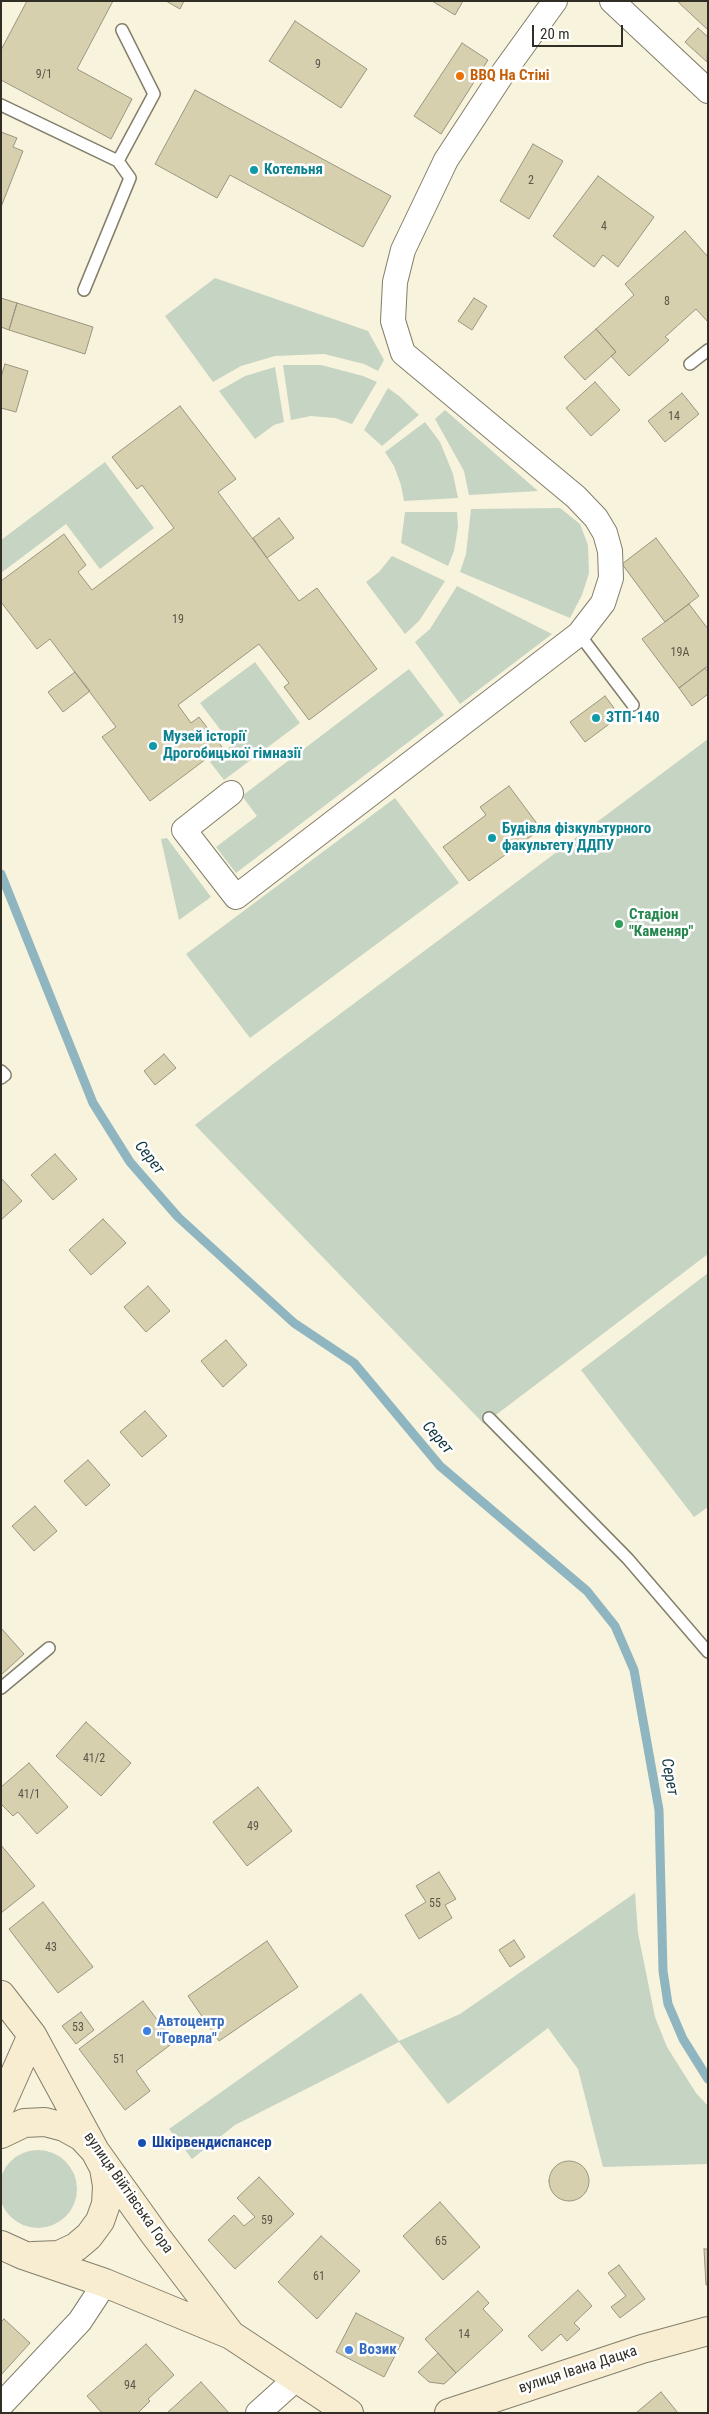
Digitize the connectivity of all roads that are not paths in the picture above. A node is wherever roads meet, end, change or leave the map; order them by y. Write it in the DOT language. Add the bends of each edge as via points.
graph roads {
  1 [pos="555,1"];
  2 [pos="612,1"];
  3 [pos="122,30"];
  4 [pos="707,90"];
  5 [pos="1,105"];
  6 [pos="118,161"];
  7 [pos="84,290"];
  8 [pos="708,350"];
  9 [pos="690,364"];
  10 [pos="579,634"];
  11 [pos="633,705"];
  12 [pos="231,793"];
  13 [pos="1,1071"];
  14 [pos="1,1078"];
  15 [pos="489,1418"];
  16 [pos="49,1648"];
  17 [pos="708,1652"];
  18 [pos="1,1688"];
  19 [pos="1,1995"];
  20 [pos="32,2035"];
  21 [pos="1,2105"];
  22 [pos="1,2134"];
  23 [pos="95,2151"];
  24 [pos="8,2252"];
  25 [pos="105,2283"];
  26 [pos="708,2331"];
  27 [pos="231,2334"];
  28 [pos="298,2377"];
  29 [pos="1,2406"];
  30 [pos="258,2413"];
  31 [pos="348,2413"];
  32 [pos="449,2413"];
  1 -- 10 [label="street" via="446,160 403,250 395,282 393,321 403,353 576,497 605,532 610,551 611,578 603,603"];
  2 -- 4 [label="street"];
  3 -- 6 [label="lane" via="154,94"];
  5 -- 6 [label="lane"];
  6 -- 7 [label="lane" via="130,178"];
  8 -- 9 [label="lane"];
  10 -- 11 [label="lane"];
  10 -- 12 [label="street" via="236,897 184,830"];
  13 -- 14 [label="lane" via="5,1075"];
  15 -- 17 [label="lane" via="628,1559"];
  16 -- 18 [label="lane"];
  19 -- 20 [label="street, вулиця Війтівська Гора"];
  20 -- 21 [label="street"];
  20 -- 23 [label="street, вулиця Війтівська Гора"];
  22 -- 23 [label="street" via="24,2123 45,2122 70,2130"];
  23 -- 24 [label="street" via="104,2168 108,2186 106,2204 95,2228 76,2247 60,2255 42,2258"];
  23 -- 27 [label="street, вулиця Війтівська Гора"];
  24 -- 25 [label="street, вулиця Війтівська Гора"];
  25 -- 27 [label="street, вулиця Війтівська Гора"];
  25 -- 29 [label="street" via="80,2321"];
  26 -- 32 [label="street, вулиця Івана Дацка" via="642,2349"];
  27 -- 28 [label="street, вулиця Війтівська Гора"];
  28 -- 30 [label="street"];
  28 -- 31 [label="street, вулиця Війтівська Гора"];
}
